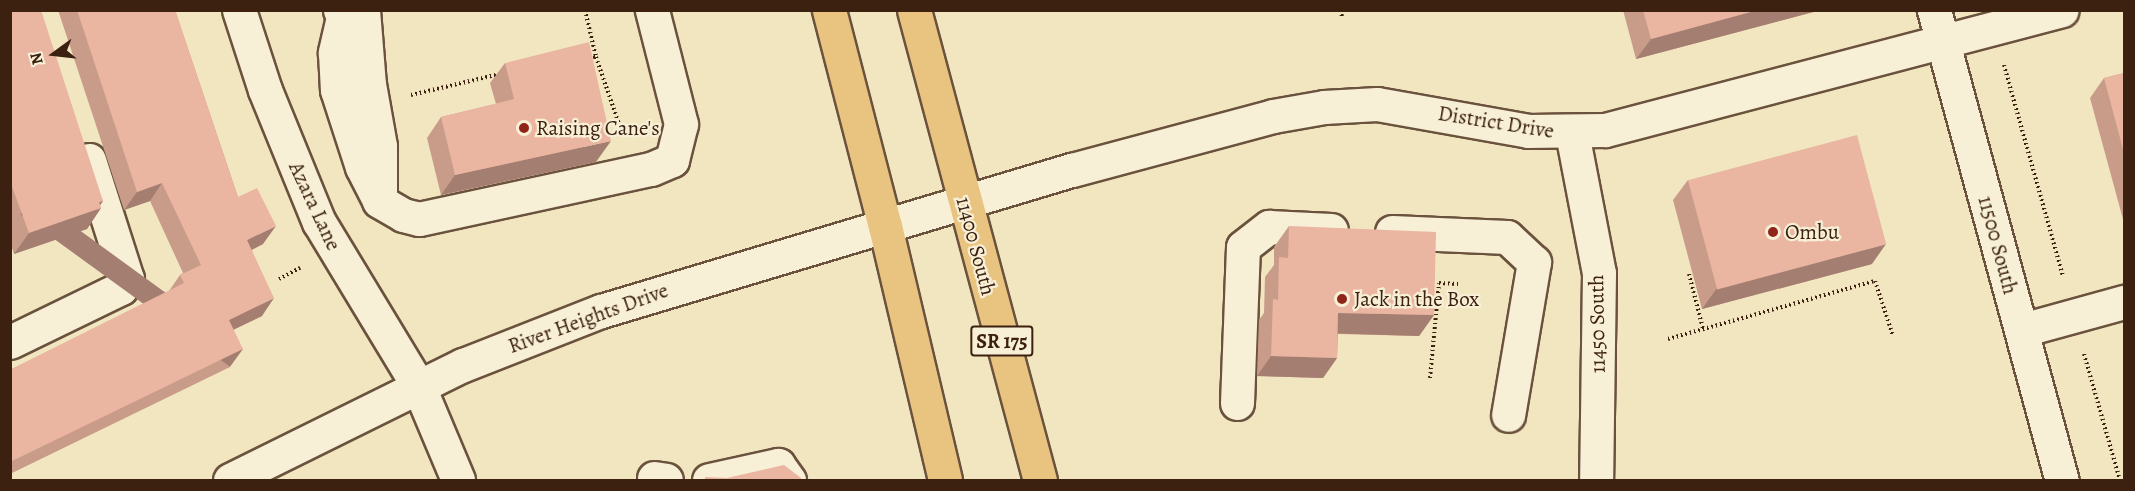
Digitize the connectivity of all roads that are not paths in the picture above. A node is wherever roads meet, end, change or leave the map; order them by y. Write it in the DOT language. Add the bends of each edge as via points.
graph roads {
  1 [pos="238,10"];
  2 [pos="340,10"];
  3 [pos="363,10"];
  4 [pos="652,10"];
  5 [pos="829,10"];
  6 [pos="914,10"];
  7 [pos="1934,10"];
  8 [pos="2061,10"];
  9 [pos="1943,42"];
  10 [pos="79,131"];
  11 [pos="1572,133"];
  12 [pos="379,201"];
  13 [pos="964,202"];
  14 [pos="885,226"];
  15 [pos="2124,302"];
  16 [pos="2022,330"];
  17 [pos="10,342"];
  18 [pos="419,387"];
  19 [pos="1237,403"];
  20 [pos="1508,415"];
  21 [pos="230,480"];
  22 [pos="458,480"];
  23 [pos="709,480"];
  24 [pos="789,480"];
  25 [pos="945,480"];
  26 [pos="1040,480"];
  27 [pos="1596,480"];
  28 [pos="2062,480"];
  1 -- 18 [label="street, Azara Lane" via="319,222"];
  2 -- 12 [label="street" via="343,17 335,53 337,90 362,167"];
  3 -- 12 [label="street" via="369,84 380,146"];
  4 -- 12 [label="street" via="681,124 672,160 651,169 419,219 402,215"];
  5 -- 14 [label="main road"];
  6 -- 13 [label="main road, 11400 South / SR 175"];
  7 -- 9 [label="street, 11500 South"];
  8 -- 9 [label="street, District Drive"];
  9 -- 11 [label="street, District Drive" via="1648,121"];
  9 -- 16 [label="street, 11500 South"];
  10 -- 17 [label="street" via="127,279 121,288"];
  11 -- 13 [label="street, District Drive" via="1528,131 1377,104 1324,107 1262,119"];
  11 -- 27 [label="street, 11450 South" via="1599,273"];
  13 -- 14 [label="street, River Heights Drive"];
  13 -- 26 [label="main road, 11400 South / SR 175"];
  14 -- 18 [label="street, River Heights Drive" via="601,311 508,346"];
  14 -- 25 [label="main road"];
  15 -- 16 [label="street"];
  16 -- 28 [label="street, 11500 South"];
  18 -- 21 [label="street, River Heights Drive"];
  18 -- 22 [label="street, Azara Lane"];
  19 -- 20 [label="street" via="1243,247 1269,227 1507,237 1534,262"];
  23 -- 24 [label="street" via="778,465"];
}
